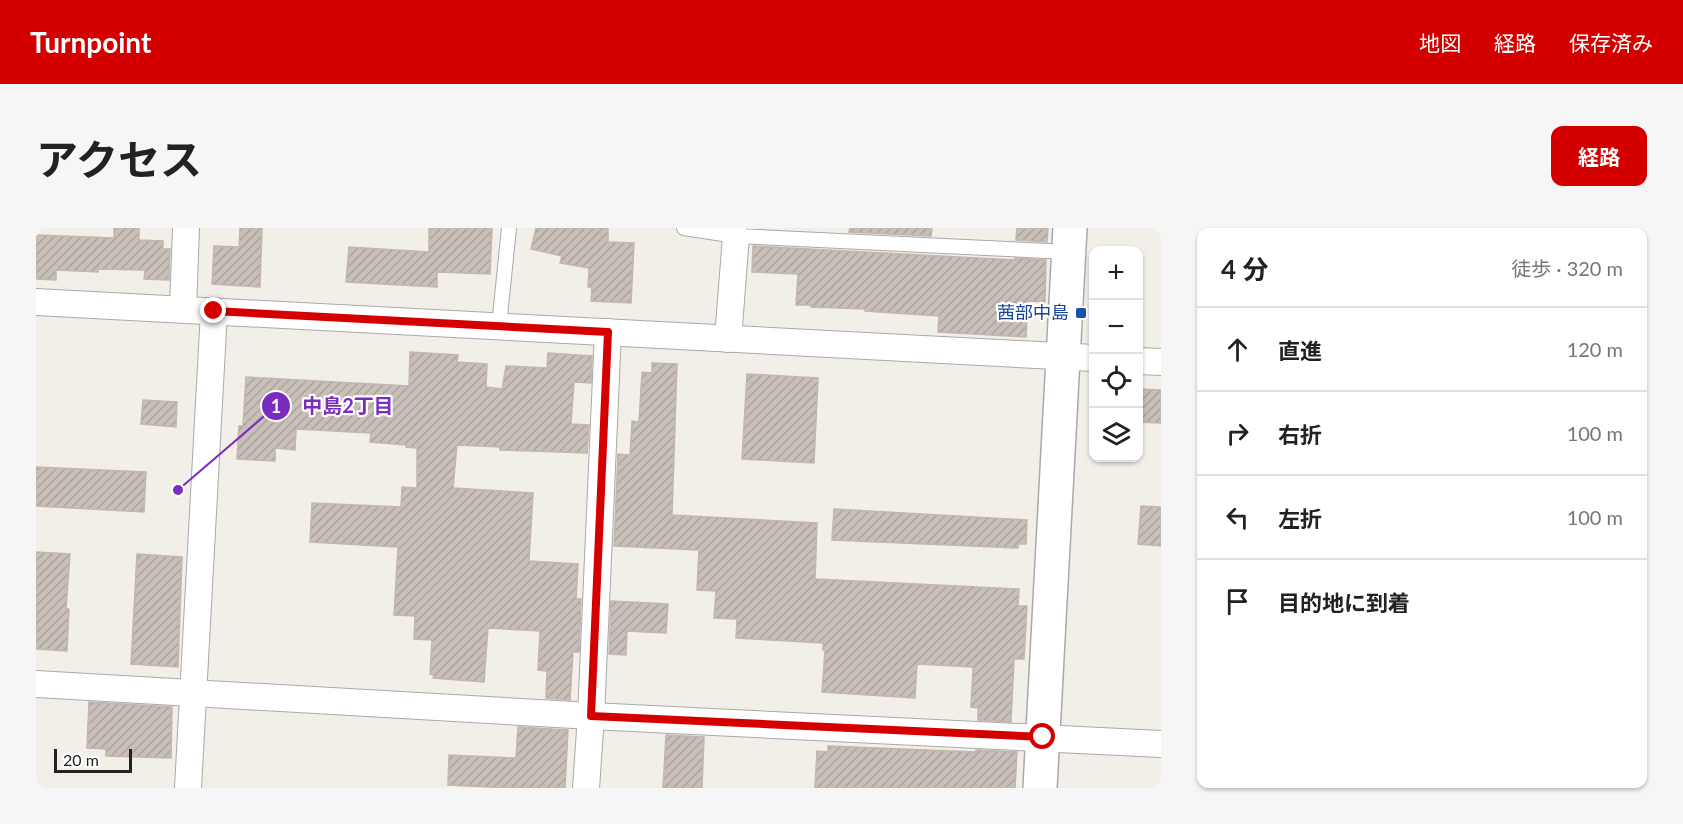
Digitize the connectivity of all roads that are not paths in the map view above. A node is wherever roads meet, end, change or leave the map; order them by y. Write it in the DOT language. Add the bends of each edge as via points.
graph roads {
  1 [pos="186,228"];
  2 [pos="509,228"];
  3 [pos="684,228"];
  4 [pos="736,236"];
  5 [pos="1069,240"];
  6 [pos="36,302"];
  7 [pos="183,309"];
  8 [pos="214,311"];
  9 [pos="499,326"];
  10 [pos="608,332"];
  11 [pos="728,339"];
  12 [pos="1079,358"];
  13 [pos="1143,361"];
  14 [pos="1161,362"];
  15 [pos="36,684"];
  16 [pos="194,693"];
  17 [pos="591,716"];
  18 [pos="1043,737"];
  19 [pos="1161,744"];
  20 [pos="188,788"];
  21 [pos="586,788"];
  22 [pos="1040,788"];
  1 -- 7 [label="street"];
  2 -- 9 [label="lane"];
  3 -- 4 [label="lane"];
  4 -- 5 [label="lane"];
  4 -- 11 [label="street"];
  5 -- 12 [label="street"];
  6 -- 7 [label="street"];
  7 -- 8 [label="street"];
  8 -- 9 [label="street"];
  8 -- 16 [label="street"];
  9 -- 10 [label="street"];
  10 -- 11 [label="street"];
  10 -- 17 [label="street"];
  11 -- 12 [label="street"];
  12 -- 18 [label="street"];
  13 -- 14 [label="street"];
  15 -- 16 [label="street"];
  16 -- 17 [label="street"];
  16 -- 20 [label="street"];
  17 -- 18 [label="street"];
  17 -- 21 [label="street"];
  18 -- 19 [label="street"];
  18 -- 22 [label="street"];
}
